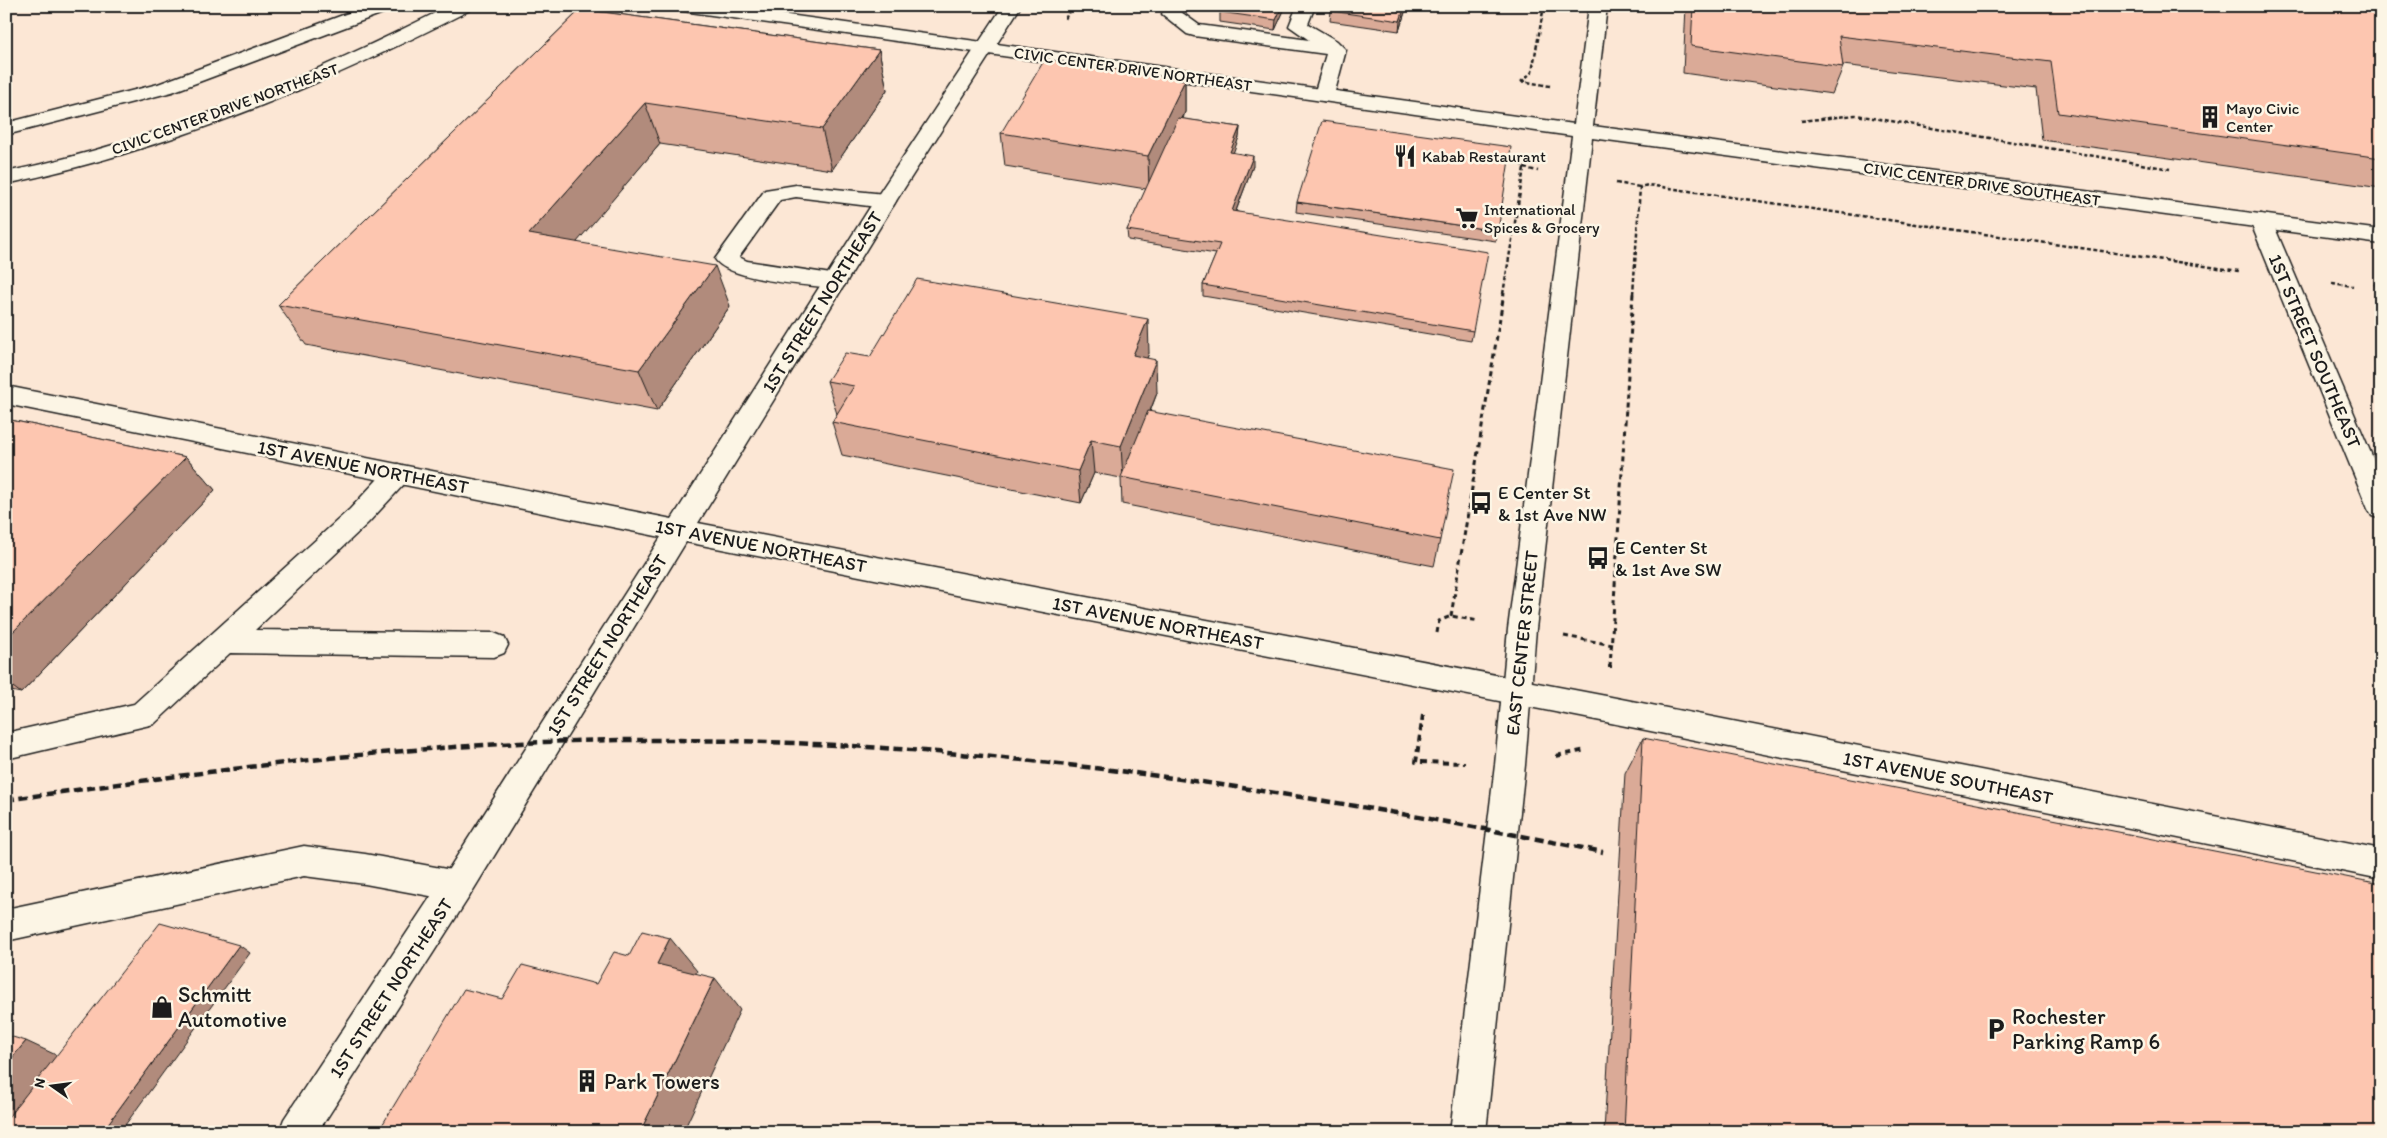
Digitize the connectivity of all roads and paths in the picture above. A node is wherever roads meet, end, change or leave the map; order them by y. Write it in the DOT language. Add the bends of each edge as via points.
graph roads {
  1 [pos="341,6"];
  2 [pos="385,6"];
  3 [pos="464,6"];
  4 [pos="683,6"];
  5 [pos="1012,6"];
  6 [pos="1072,6"];
  7 [pos="1174,6"];
  8 [pos="1306,6"];
  9 [pos="1544,6"];
  10 [pos="1598,6"];
  11 [pos="1065,19"];
  12 [pos="315,33"];
  13 [pos="984,48"];
  14 [pos="1337,50"];
  15 [pos="1521,81"];
  16 [pos="1324,95"];
  17 [pos="1793,120"];
  18 [pos="6,130"];
  19 [pos="1582,131"];
  20 [pos="1524,168"];
  21 [pos="2179,171"];
  22 [pos="6,178"];
  23 [pos="885,202"];
  24 [pos="2261,221"];
  25 [pos="2381,236"];
  26 [pos="2214,268"];
  27 [pos="836,281"];
  28 [pos="6,395"];
  29 [pos="398,474"];
  30 [pos="2381,509"];
  31 [pos="678,530"];
  32 [pos="1451,616"];
  33 [pos="224,641"];
  34 [pos="494,645"];
  35 [pos="1613,645"];
  36 [pos="1516,693"];
  37 [pos="6,746"];
  38 [pos="2381,864"];
  39 [pos="456,886"];
  40 [pos="6,925"];
  41 [pos="297,1132"];
  42 [pos="1468,1132"];
  1 -- 12 [label="street"];
  2 -- 12 [label="street"];
  3 -- 22 [label="street, CIVIC CENTER DRIVE NORTHEAST" via="337,68 267,97 90,159"];
  4 -- 13 [label="street, CIVIC CENTER DRIVE NORTHEAST"];
  5 -- 13 [label="street, 1ST STREET NORTHEAST"];
  6 -- 11 [label="path"];
  7 -- 14 [label="street" via="1171,14 1194,30"];
  8 -- 14 [label="street" via="1298,26"];
  9 -- 15 [label="path" via="1532,72"];
  10 -- 19 [label="street, EAST CENTER STREET"];
  12 -- 18 [label="street" via="165,88"];
  13 -- 16 [label="street, CIVIC CENTER DRIVE NORTHEAST"];
  13 -- 23 [label="street, 1ST STREET NORTHEAST"];
  14 -- 16 [label="street"];
  16 -- 19 [label="street, CIVIC CENTER DRIVE NORTHEAST"];
  17 -- 21 [label="path" via="1856,115"];
  19 -- 24 [label="street, CIVIC CENTER DRIVE SOUTHEAST"];
  19 -- 36 [label="street, EAST CENTER STREET"];
  20 -- 32 [label="path"];
  23 -- 27 [label="street, 1ST STREET NORTHEAST"];
  23 -- 27 [label="street" via="796,191 773,195 726,258 742,268"];
  24 -- 25 [label="street, CIVIC CENTER DRIVE SOUTHEAST"];
  24 -- 30 [label="street, 1ST STREET SOUTHEAST"];
  26 -- 35 [label="path" via="1648,185 1640,187"];
  27 -- 31 [label="street, 1ST STREET NORTHEAST"];
  28 -- 29 [label="street, 1ST AVENUE NORTHEAST"];
  29 -- 31 [label="street, 1ST AVENUE NORTHEAST"];
  29 -- 33 [label="street" via="359,516"];
  31 -- 36 [label="street, 1ST AVENUE NORTHEAST"];
  31 -- 39 [label="street, 1ST STREET NORTHEAST"];
  33 -- 34 [label="street"];
  33 -- 37 [label="street" via="143,715"];
  36 -- 38 [label="street, 1ST AVENUE SOUTHEAST"];
  36 -- 42 [label="street, EAST CENTER STREET"];
  39 -- 40 [label="street" via="304,861"];
  39 -- 41 [label="street, 1ST STREET NORTHEAST"];
}
